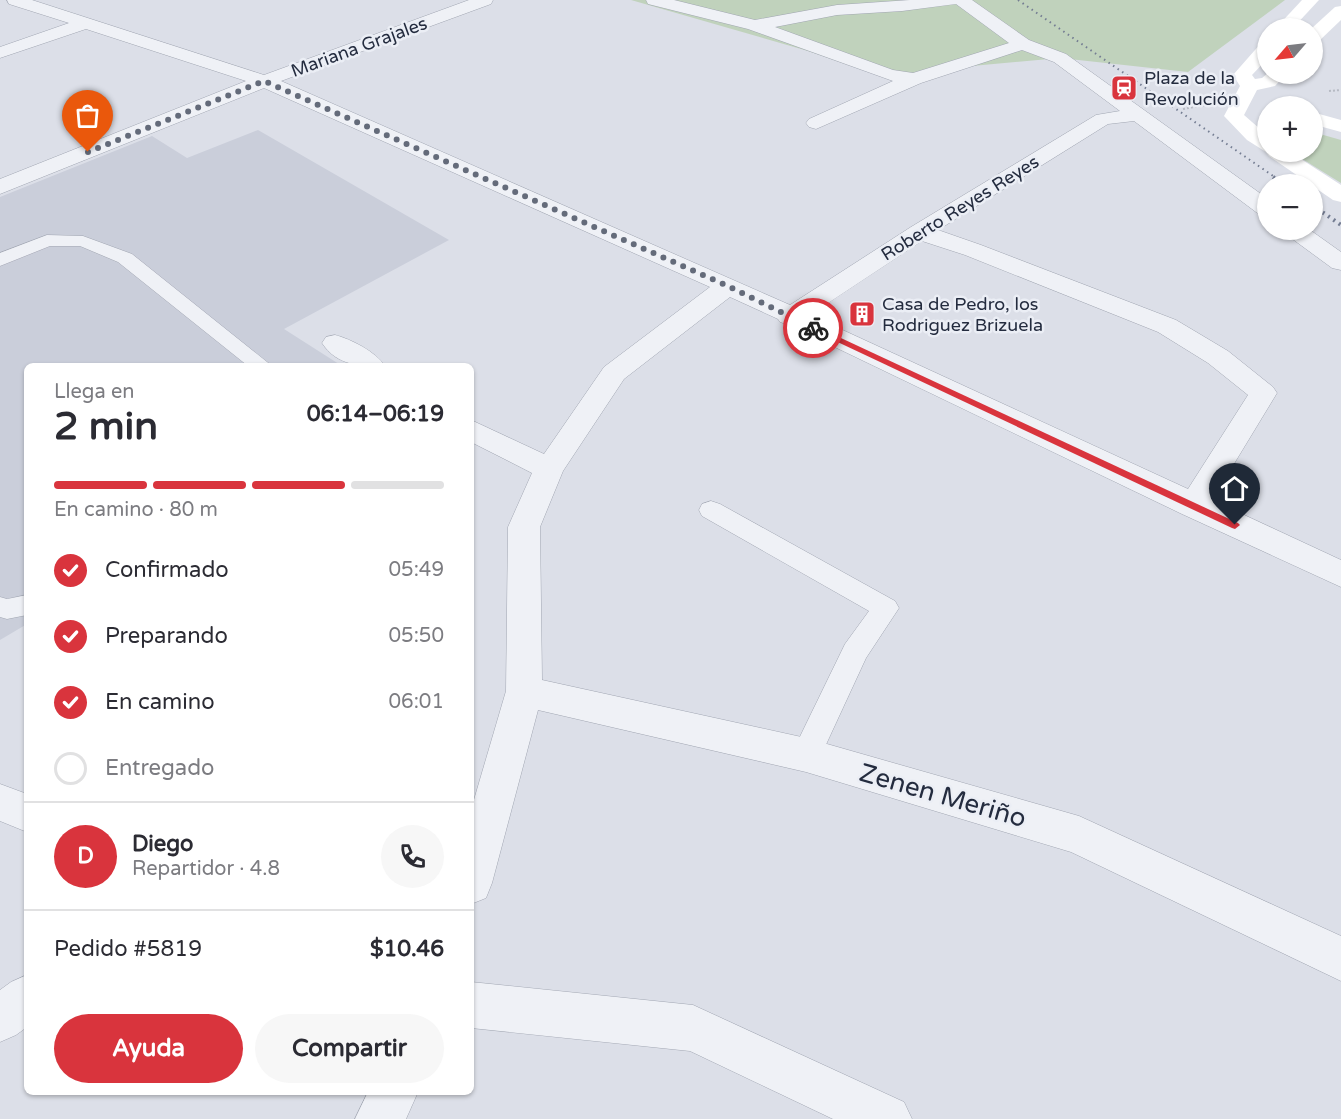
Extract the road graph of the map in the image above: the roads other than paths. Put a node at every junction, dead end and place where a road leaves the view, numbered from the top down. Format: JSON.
{"nodes":[{"id":1,"x":15,"y":0,"type":"edge"},
{"id":2,"x":485,"y":0,"type":"edge"},
{"id":3,"x":654,"y":0,"type":"edge"},
{"id":4,"x":954,"y":0,"type":"edge"},
{"id":5,"x":961,"y":0,"type":"edge"},
{"id":6,"x":1311,"y":0,"type":"edge"},
{"id":7,"x":1341,"y":11,"type":"edge"},
{"id":8,"x":1294,"y":18,"type":"edge"},
{"id":9,"x":88,"y":22,"type":"junction"},
{"id":10,"x":754,"y":25,"type":"junction"},
{"id":11,"x":1323,"y":28,"type":"edge"},
{"id":12,"x":1023,"y":44,"type":"junction"},
{"id":13,"x":0,"y":53,"type":"edge"},
{"id":14,"x":1257,"y":58,"type":"edge"},
{"id":15,"x":914,"y":79,"type":"junction"},
{"id":16,"x":264,"y":81,"type":"junction"},
{"id":17,"x":1266,"y":84,"type":"edge"},
{"id":18,"x":1252,"y":96,"type":"junction"},
{"id":19,"x":1138,"y":115,"type":"junction"},
{"id":20,"x":1323,"y":121,"type":"edge"},
{"id":21,"x":816,"y":123,"type":"dead end"},
{"id":22,"x":1341,"y":126,"type":"edge"},
{"id":23,"x":1257,"y":138,"type":"edge"},
{"id":24,"x":1291,"y":162,"type":"edge"},
{"id":25,"x":0,"y":187,"type":"edge"},
{"id":26,"x":1341,"y":195,"type":"edge"},
{"id":27,"x":1257,"y":202,"type":"edge"},
{"id":28,"x":919,"y":232,"type":"junction"},
{"id":29,"x":1309,"y":240,"type":"edge"},
{"id":30,"x":0,"y":260,"type":"edge"},
{"id":31,"x":1341,"y":263,"type":"edge"},
{"id":32,"x":728,"y":286,"type":"junction"},
{"id":33,"x":789,"y":316,"type":"junction"},
{"id":34,"x":335,"y":343,"type":"dead end"},
{"id":35,"x":257,"y":363,"type":"edge"},
{"id":36,"x":366,"y":363,"type":"edge"},
{"id":37,"x":474,"y":432,"type":"edge"},
{"id":38,"x":549,"y":469,"type":"junction"},
{"id":39,"x":1193,"y":506,"type":"junction"},
{"id":40,"x":711,"y":510,"type":"dead end"},
{"id":41,"x":1341,"y":574,"type":"edge"},
{"id":42,"x":24,"y":606,"type":"edge"},
{"id":43,"x":0,"y":607,"type":"edge"},
{"id":44,"x":524,"y":691,"type":"junction"},
{"id":45,"x":806,"y":755,"type":"junction"},
{"id":46,"x":0,"y":802,"type":"edge"},
{"id":47,"x":24,"y":812,"type":"edge"},
{"id":48,"x":474,"y":872,"type":"edge"},
{"id":49,"x":1341,"y":959,"type":"edge"},
{"id":50,"x":24,"y":1000,"type":"edge"},
{"id":51,"x":474,"y":1005,"type":"edge"},
{"id":52,"x":0,"y":1019,"type":"edge"},
{"id":53,"x":392,"y":1095,"type":"edge"},
{"id":54,"x":380,"y":1119,"type":"edge"},
{"id":55,"x":886,"y":1119,"type":"edge"}],
"edges":[{"from":1,"to":9,"type":"street"},
{"from":2,"to":16,"type":"street","name":"Mariana Grajales"},
{"from":3,"to":10,"type":"street"},
{"from":4,"to":10,"type":"street"},
{"from":5,"to":12,"type":"street"},
{"from":6,"to":8,"type":"main road"},
{"from":7,"to":11,"type":"main road"},
{"from":9,"to":13,"type":"street"},
{"from":9,"to":16,"type":"street"},
{"from":10,"to":15,"type":"street"},
{"from":12,"to":15,"type":"street"},
{"from":12,"to":19,"type":"street"},
{"from":14,"to":18,"type":"main road"},
{"from":15,"to":21,"type":"street"},
{"from":16,"to":25,"type":"street","name":"Mariana Grajales"},
{"from":16,"to":32,"type":"street"},
{"from":17,"to":18,"type":"main road"},
{"from":18,"to":23,"type":"main road"},
{"from":19,"to":27,"type":"street"},
{"from":19,"to":28,"type":"street","name":"Roberto Reyes Reyes"},
{"from":20,"to":22,"type":"main road"},
{"from":24,"to":26,"type":"main road"},
{"from":28,"to":33,"type":"street","name":"Roberto Reyes Reyes"},
{"from":28,"to":39,"type":"street"},
{"from":29,"to":31,"type":"street"},
{"from":30,"to":35,"type":"lane"},
{"from":32,"to":33,"type":"street"},
{"from":32,"to":38,"type":"street"},
{"from":33,"to":39,"type":"street"},
{"from":34,"to":36,"type":"street"},
{"from":37,"to":38,"type":"street"},
{"from":38,"to":44,"type":"street"},
{"from":39,"to":41,"type":"street"},
{"from":40,"to":45,"type":"lane"},
{"from":42,"to":43,"type":"lane"},
{"from":44,"to":45,"type":"street","name":"Zenen Meriño"},
{"from":44,"to":48,"type":"street"},
{"from":45,"to":49,"type":"street","name":"Zenen Meriño"},
{"from":46,"to":47,"type":"street"},
{"from":50,"to":52,"type":"street"},
{"from":51,"to":55,"type":"street"},
{"from":53,"to":54,"type":"street"}]}
